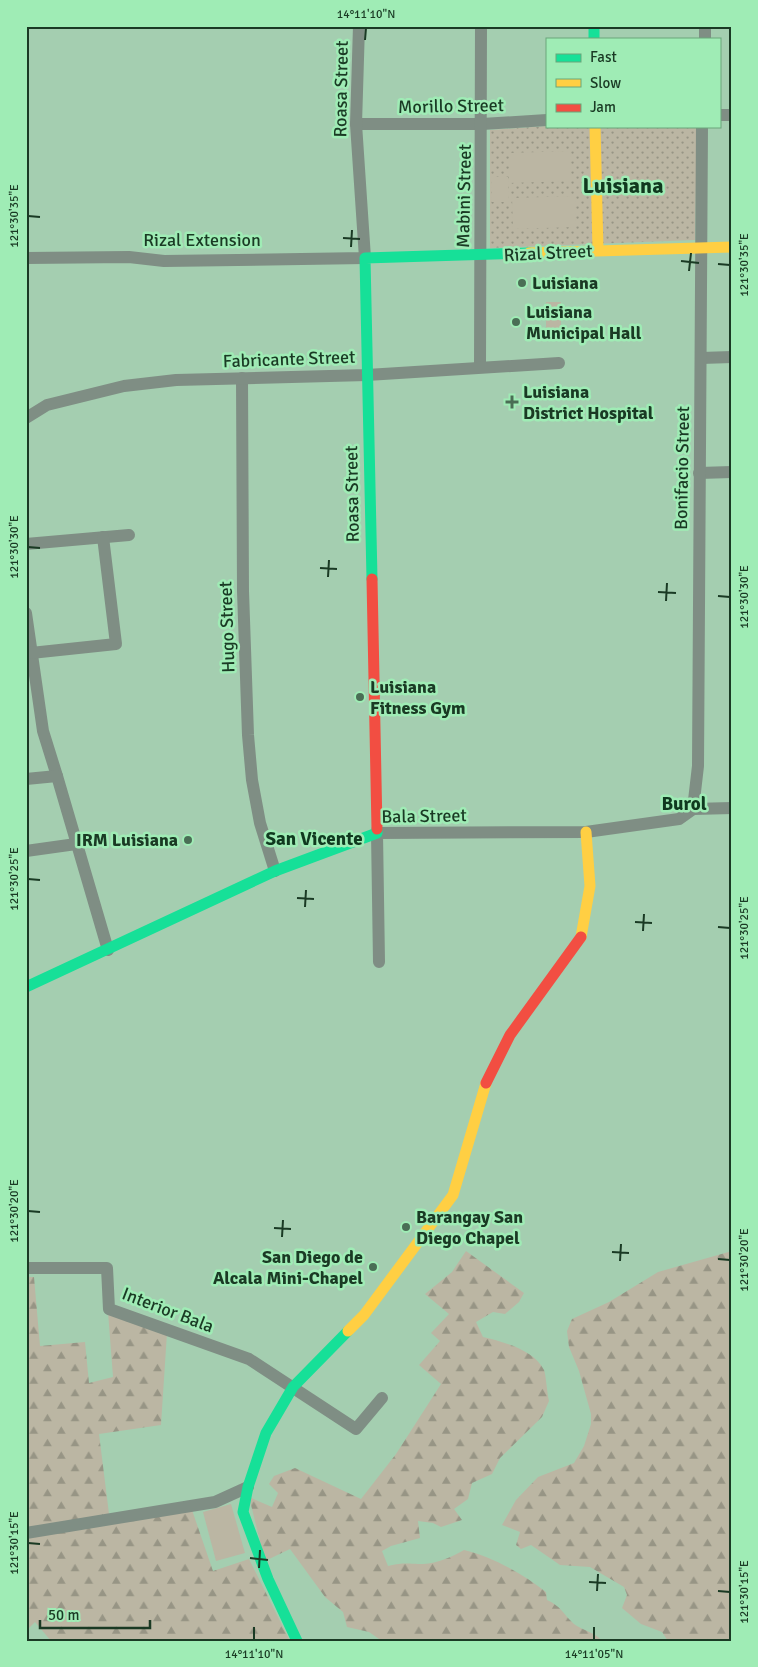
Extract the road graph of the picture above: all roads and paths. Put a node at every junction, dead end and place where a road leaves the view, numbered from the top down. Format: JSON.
{"nodes":[{"id":1,"x":359,"y":26,"type":"edge"},
{"id":2,"x":481,"y":26,"type":"edge"},
{"id":3,"x":546,"y":120,"type":"edge"},
{"id":4,"x":356,"y":124,"type":"junction"},
{"id":5,"x":482,"y":124,"type":"junction"},
{"id":6,"x":595,"y":128,"type":"edge"},
{"id":7,"x":702,"y":128,"type":"edge"},
{"id":8,"x":732,"y":247,"type":"edge"},
{"id":9,"x":702,"y":248,"type":"junction"},
{"id":10,"x":598,"y":250,"type":"junction"},
{"id":11,"x":480,"y":256,"type":"junction"},
{"id":12,"x":26,"y":258,"type":"edge"},
{"id":13,"x":365,"y":258,"type":"junction"},
{"id":14,"x":732,"y":357,"type":"edge"},
{"id":15,"x":701,"y":358,"type":"junction"},
{"id":16,"x":559,"y":363,"type":"dead end"},
{"id":17,"x":480,"y":367,"type":"junction"},
{"id":18,"x":367,"y":375,"type":"junction"},
{"id":19,"x":242,"y":378,"type":"junction"},
{"id":20,"x":26,"y":418,"type":"edge"},
{"id":21,"x":732,"y":472,"type":"edge"},
{"id":22,"x":699,"y":473,"type":"junction"},
{"id":23,"x":129,"y":534,"type":"dead end"},
{"id":24,"x":103,"y":537,"type":"junction"},
{"id":25,"x":26,"y":544,"type":"edge"},
{"id":26,"x":26,"y":613,"type":"edge"},
{"id":27,"x":31,"y":653,"type":"junction"},
{"id":28,"x":57,"y":776,"type":"junction"},
{"id":29,"x":26,"y":779,"type":"edge"},
{"id":30,"x":732,"y":808,"type":"edge"},
{"id":31,"x":693,"y":810,"type":"junction"},
{"id":32,"x":586,"y":832,"type":"junction"},
{"id":33,"x":377,"y":834,"type":"junction"},
{"id":34,"x":76,"y":844,"type":"junction"},
{"id":35,"x":26,"y":851,"type":"edge"},
{"id":36,"x":275,"y":871,"type":"junction"},
{"id":37,"x":108,"y":950,"type":"junction"},
{"id":38,"x":378,"y":962,"type":"dead end"},
{"id":39,"x":26,"y":987,"type":"edge"},
{"id":40,"x":26,"y":1268,"type":"edge"},
{"id":41,"x":293,"y":1387,"type":"junction"},
{"id":42,"x":382,"y":1398,"type":"dead end"},
{"id":43,"x":248,"y":1487,"type":"junction"},
{"id":44,"x":26,"y":1533,"type":"edge"},
{"id":45,"x":297,"y":1641,"type":"edge"}],
"edges":[{"from":1,"to":4,"type":"street","name":"Roasa Street"},
{"from":2,"to":5,"type":"street","name":"Mabini Street"},
{"from":3,"to":5,"type":"street","name":"Morillo Street"},
{"from":4,"to":5,"type":"street","name":"Morillo Street"},
{"from":4,"to":13,"type":"street","name":"Roasa Street"},
{"from":5,"to":11,"type":"street","name":"Mabini Street"},
{"from":6,"to":10,"type":"main road"},
{"from":7,"to":9,"type":"street","name":"Bonifacio Street"},
{"from":8,"to":9,"type":"main road","name":"Rizal Street"},
{"from":9,"to":10,"type":"main road","name":"Rizal Street"},
{"from":9,"to":15,"type":"street","name":"Bonifacio Street"},
{"from":10,"to":11,"type":"main road","name":"Rizal Street"},
{"from":11,"to":13,"type":"main road","name":"Rizal Street"},
{"from":11,"to":17,"type":"street","name":"Mabini Street"},
{"from":12,"to":13,"type":"street","name":"Rizal Extension"},
{"from":13,"to":18,"type":"main road","name":"Roasa Street"},
{"from":14,"to":15,"type":"street"},
{"from":15,"to":22,"type":"street","name":"Bonifacio Street"},
{"from":16,"to":17,"type":"street","name":"Fabricante Street"},
{"from":17,"to":18,"type":"street","name":"Fabricante Street"},
{"from":18,"to":19,"type":"street","name":"Fabricante Street"},
{"from":18,"to":33,"type":"main road","name":"Roasa Street"},
{"from":19,"to":20,"type":"street","name":"Fabricante Street"},
{"from":19,"to":36,"type":"street","name":"Hugo Street"},
{"from":21,"to":22,"type":"street"},
{"from":22,"to":31,"type":"street","name":"Bonifacio Street"},
{"from":23,"to":24,"type":"street"},
{"from":24,"to":25,"type":"street"},
{"from":24,"to":27,"type":"street"},
{"from":26,"to":27,"type":"street"},
{"from":27,"to":28,"type":"street"},
{"from":28,"to":29,"type":"street"},
{"from":28,"to":34,"type":"street"},
{"from":30,"to":31,"type":"street","name":"Bala Street"},
{"from":31,"to":32,"type":"street","name":"Bala Street"},
{"from":32,"to":33,"type":"street","name":"Bala Street"},
{"from":32,"to":41,"type":"main road"},
{"from":33,"to":36,"type":"main road","name":"Bala Street"},
{"from":33,"to":38,"type":"street","name":"Roasa Street"},
{"from":34,"to":35,"type":"street"},
{"from":34,"to":37,"type":"street"},
{"from":36,"to":37,"type":"main road","name":"Bala Street"},
{"from":37,"to":39,"type":"main road","name":"Bala Street"},
{"from":40,"to":41,"type":"street","name":"Interior Bala"},
{"from":41,"to":42,"type":"street"},
{"from":41,"to":43,"type":"main road"},
{"from":43,"to":44,"type":"street"},
{"from":43,"to":45,"type":"main road"}]}
